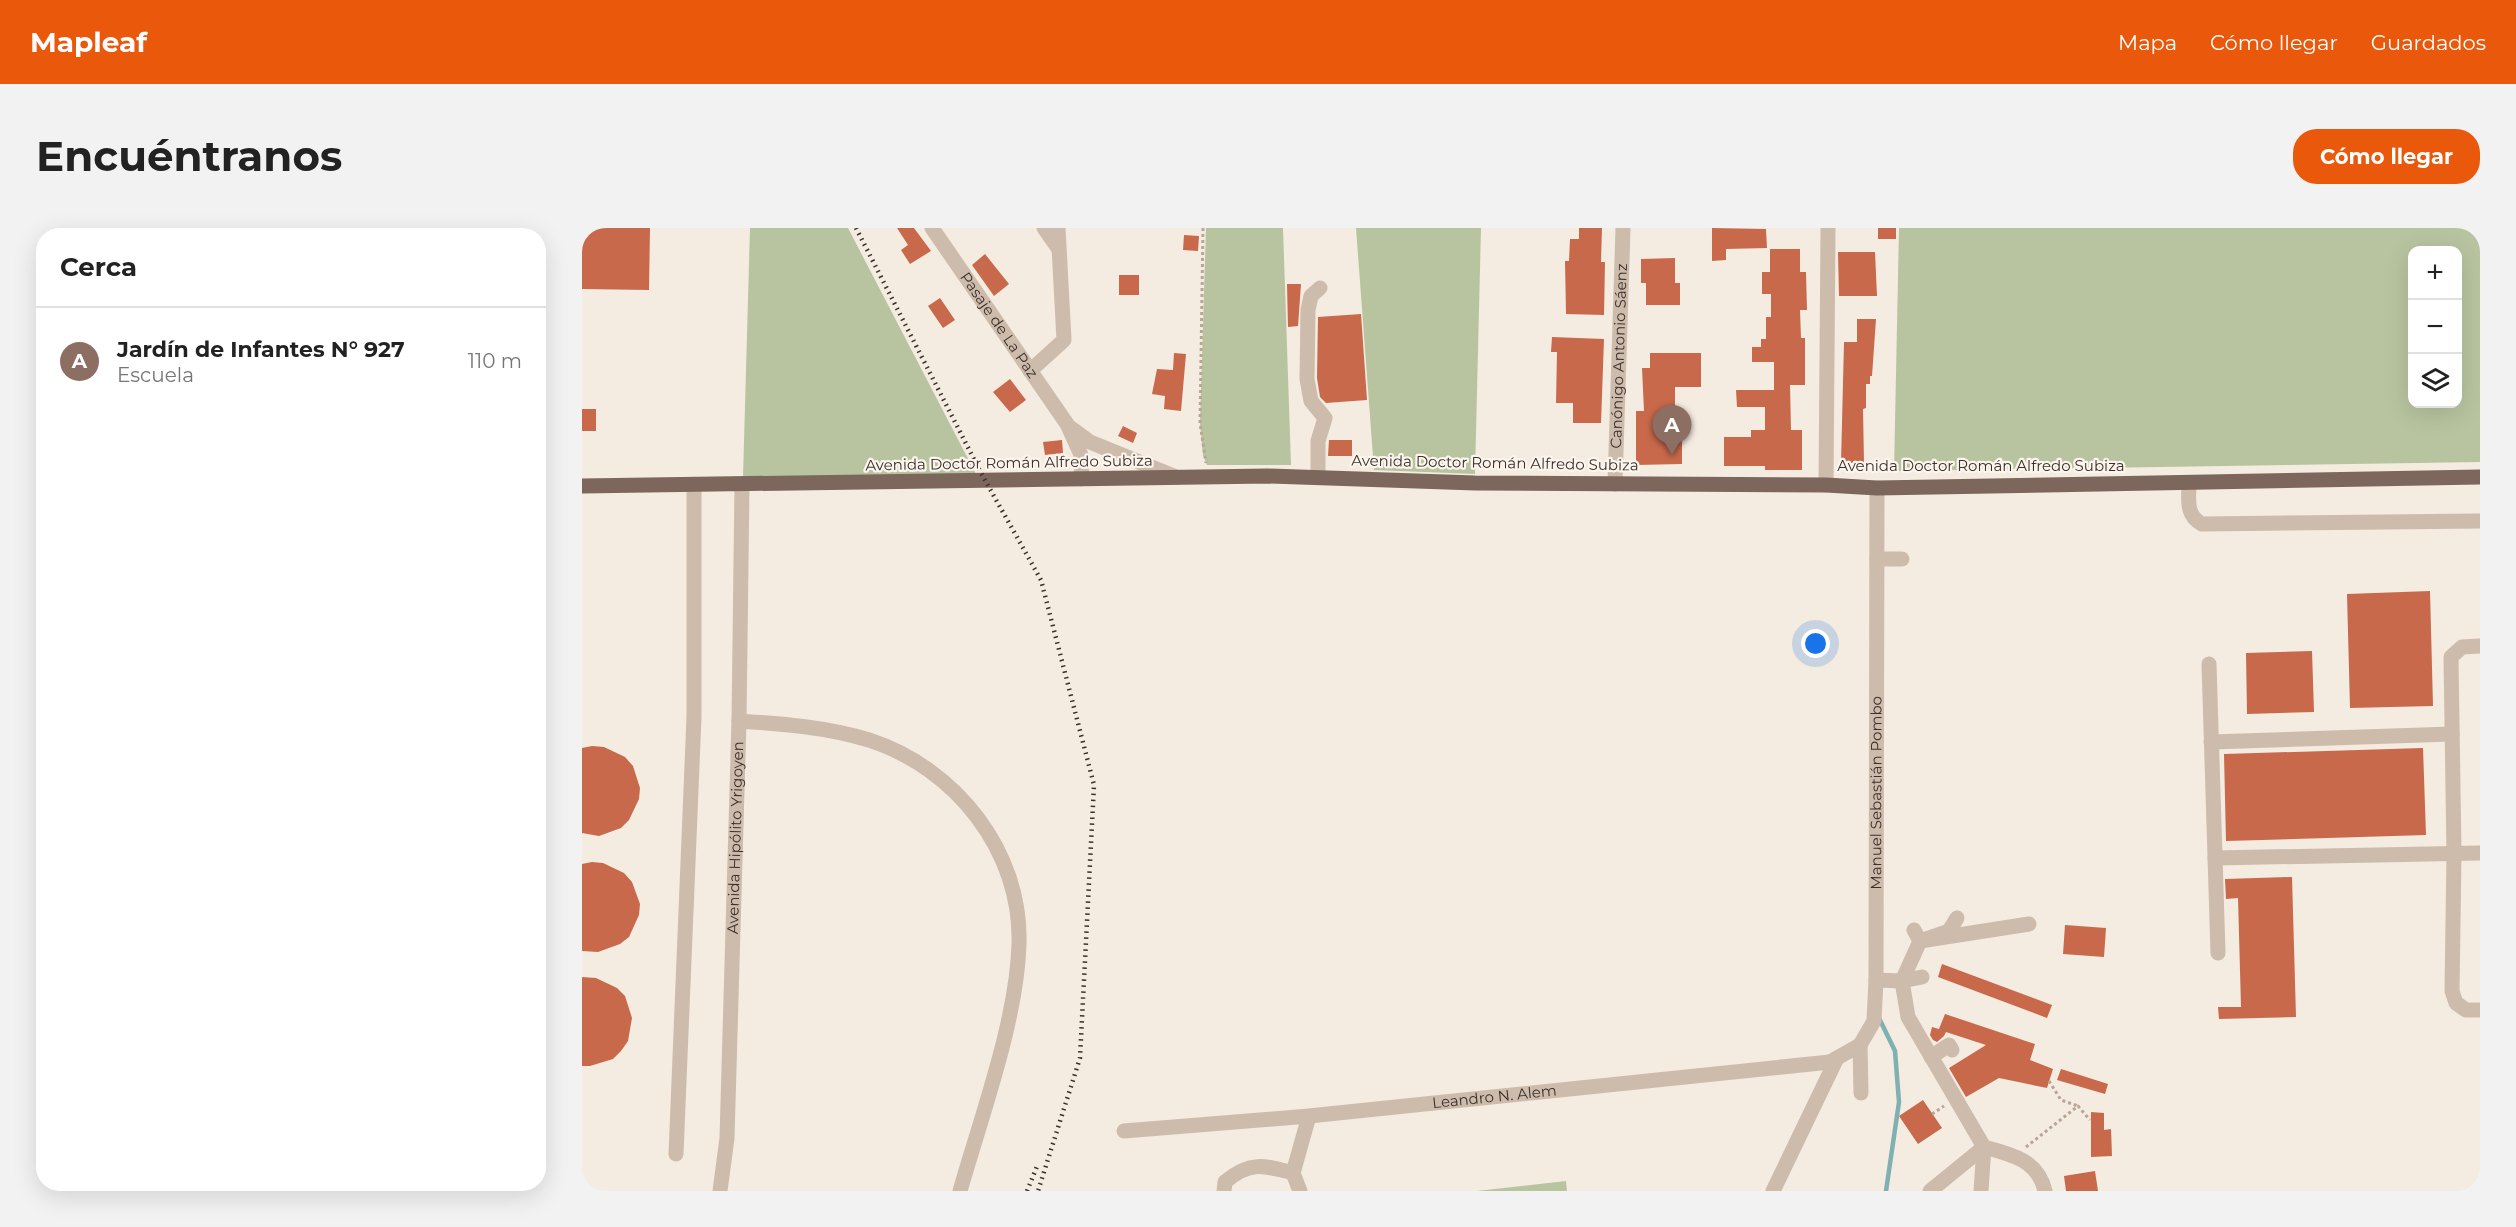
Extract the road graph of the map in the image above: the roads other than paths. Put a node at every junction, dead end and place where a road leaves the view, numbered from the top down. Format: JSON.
{"nodes":[{"id":1,"x":932,"y":228,"type":"edge"},
{"id":2,"x":1044,"y":228,"type":"edge"},
{"id":3,"x":1058,"y":228,"type":"edge"},
{"id":4,"x":1623,"y":228,"type":"edge"},
{"id":5,"x":1828,"y":228,"type":"edge"},
{"id":6,"x":1058,"y":248,"type":"junction"},
{"id":7,"x":1320,"y":288,"type":"dead end"},
{"id":8,"x":1029,"y":371,"type":"junction"},
{"id":9,"x":1067,"y":424,"type":"junction"},
{"id":10,"x":1318,"y":477,"type":"junction"},
{"id":11,"x":2480,"y":477,"type":"edge"},
{"id":12,"x":1179,"y":478,"type":"junction"},
{"id":13,"x":1082,"y":479,"type":"junction"},
{"id":14,"x":2189,"y":483,"type":"junction"},
{"id":15,"x":742,"y":484,"type":"junction"},
{"id":16,"x":1615,"y":484,"type":"junction"},
{"id":17,"x":694,"y":485,"type":"junction"},
{"id":18,"x":1826,"y":485,"type":"junction"},
{"id":19,"x":582,"y":486,"type":"edge"},
{"id":20,"x":1877,"y":488,"type":"junction"},
{"id":21,"x":2480,"y":520,"type":"edge"},
{"id":22,"x":1877,"y":559,"type":"junction"},
{"id":23,"x":1902,"y":559,"type":"dead end"},
{"id":24,"x":2480,"y":646,"type":"edge"},
{"id":25,"x":2209,"y":664,"type":"dead end"},
{"id":26,"x":739,"y":721,"type":"junction"},
{"id":27,"x":2452,"y":734,"type":"junction"},
{"id":28,"x":2211,"y":742,"type":"junction"},
{"id":29,"x":2480,"y":853,"type":"edge"},
{"id":30,"x":2454,"y":854,"type":"junction"},
{"id":31,"x":2215,"y":858,"type":"junction"},
{"id":32,"x":1957,"y":918,"type":"dead end"},
{"id":33,"x":2030,"y":924,"type":"dead end"},
{"id":34,"x":1917,"y":935,"type":"junction"},
{"id":35,"x":2218,"y":952,"type":"dead end"},
{"id":36,"x":1922,"y":977,"type":"dead end"},
{"id":37,"x":1876,"y":980,"type":"junction"},
{"id":38,"x":1902,"y":981,"type":"junction"},
{"id":39,"x":2480,"y":1010,"type":"edge"},
{"id":40,"x":1860,"y":1045,"type":"junction"},
{"id":41,"x":1952,"y":1050,"type":"dead end"},
{"id":42,"x":1931,"y":1057,"type":"junction"},
{"id":43,"x":1837,"y":1058,"type":"junction"},
{"id":44,"x":1861,"y":1093,"type":"dead end"},
{"id":45,"x":1309,"y":1116,"type":"junction"},
{"id":46,"x":1124,"y":1131,"type":"dead end"},
{"id":47,"x":1984,"y":1147,"type":"junction"},
{"id":48,"x":676,"y":1154,"type":"dead end"},
{"id":49,"x":1293,"y":1173,"type":"junction"},
{"id":50,"x":720,"y":1191,"type":"edge"},
{"id":51,"x":960,"y":1191,"type":"edge"},
{"id":52,"x":1224,"y":1191,"type":"edge"},
{"id":53,"x":1300,"y":1191,"type":"edge"},
{"id":54,"x":1773,"y":1191,"type":"edge"},
{"id":55,"x":1930,"y":1191,"type":"edge"},
{"id":56,"x":1982,"y":1191,"type":"edge"},
{"id":57,"x":2045,"y":1191,"type":"edge"}],
"edges":[{"from":1,"to":8,"type":"street","name":"Pasaje de La Paz"},
{"from":2,"to":6,"type":"street"},
{"from":3,"to":6,"type":"street"},
{"from":4,"to":16,"type":"street","name":"Canónigo Antonio Sáenz"},
{"from":5,"to":18,"type":"street"},
{"from":6,"to":8,"type":"street"},
{"from":7,"to":10,"type":"street"},
{"from":8,"to":9,"type":"street","name":"Pasaje de La Paz"},
{"from":9,"to":12,"type":"street","name":"Pasaje de La Paz"},
{"from":9,"to":13,"type":"street","name":"Pasaje de La Paz"},
{"from":10,"to":12,"type":"main road","name":"Avenida Doctor Román Alfredo Subiza"},
{"from":10,"to":16,"type":"main road","name":"Avenida Doctor Román Alfredo Subiza"},
{"from":11,"to":14,"type":"main road","name":"Avenida Doctor Román Alfredo Subiza"},
{"from":12,"to":13,"type":"main road","name":"Avenida Doctor Román Alfredo Subiza"},
{"from":13,"to":15,"type":"main road","name":"Avenida Doctor Román Alfredo Subiza"},
{"from":14,"to":20,"type":"main road","name":"Avenida Doctor Román Alfredo Subiza"},
{"from":14,"to":21,"type":"street"},
{"from":15,"to":17,"type":"main road","name":"Avenida Doctor Román Alfredo Subiza"},
{"from":15,"to":26,"type":"street","name":"Avenida Hipólito Yrigoyen"},
{"from":16,"to":18,"type":"main road","name":"Avenida Doctor Román Alfredo Subiza"},
{"from":17,"to":19,"type":"main road","name":"Avenida Doctor Román Alfredo Subiza"},
{"from":17,"to":48,"type":"street"},
{"from":18,"to":20,"type":"main road","name":"Avenida Doctor Román Alfredo Subiza"},
{"from":20,"to":22,"type":"street","name":"Manuel Sebastián Pombo"},
{"from":22,"to":23,"type":"street"},
{"from":22,"to":37,"type":"street","name":"Manuel Sebastián Pombo"},
{"from":24,"to":27,"type":"street"},
{"from":25,"to":28,"type":"street"},
{"from":26,"to":50,"type":"street","name":"Avenida Hipólito Yrigoyen"},
{"from":26,"to":51,"type":"street"},
{"from":27,"to":28,"type":"street"},
{"from":27,"to":30,"type":"street"},
{"from":28,"to":31,"type":"street"},
{"from":29,"to":30,"type":"street"},
{"from":30,"to":31,"type":"street"},
{"from":30,"to":39,"type":"street"},
{"from":31,"to":35,"type":"street"},
{"from":32,"to":34,"type":"street"},
{"from":33,"to":34,"type":"street"},
{"from":34,"to":38,"type":"street"},
{"from":36,"to":38,"type":"street"},
{"from":37,"to":38,"type":"street"},
{"from":37,"to":40,"type":"street","name":"Manuel Sebastián Pombo"},
{"from":38,"to":42,"type":"street"},
{"from":40,"to":43,"type":"street","name":"Leandro N. Alem"},
{"from":40,"to":44,"type":"street","name":"Manuel Sebastián Pombo"},
{"from":41,"to":42,"type":"street"},
{"from":42,"to":47,"type":"street"},
{"from":43,"to":45,"type":"street","name":"Leandro N. Alem"},
{"from":43,"to":54,"type":"street"},
{"from":45,"to":46,"type":"street","name":"Leandro N. Alem"},
{"from":45,"to":49,"type":"street"},
{"from":47,"to":55,"type":"street"},
{"from":47,"to":56,"type":"street"},
{"from":47,"to":57,"type":"street"},
{"from":49,"to":52,"type":"street"},
{"from":49,"to":53,"type":"street"}]}
